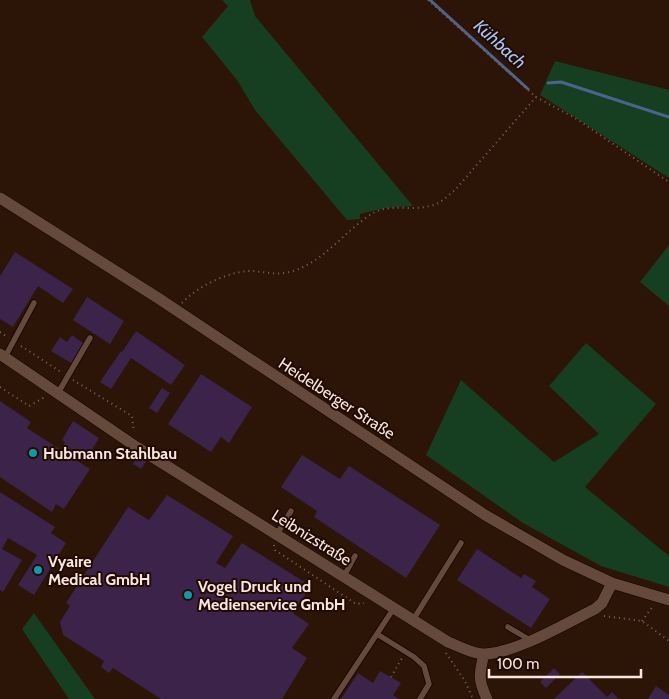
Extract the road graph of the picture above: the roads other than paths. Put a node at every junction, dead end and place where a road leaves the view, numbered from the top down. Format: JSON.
{"nodes":[{"id":1,"x":0,"y":198,"type":"edge"},
{"id":2,"x":34,"y":303,"type":"dead end"},
{"id":3,"x":90,"y":338,"type":"dead end"},
{"id":4,"x":2,"y":356,"type":"edge"},
{"id":5,"x":58,"y":393,"type":"junction"},
{"id":6,"x":291,"y":511,"type":"dead end"},
{"id":7,"x":277,"y":534,"type":"junction"},
{"id":8,"x":462,"y":543,"type":"dead end"},
{"id":9,"x":355,"y":556,"type":"dead end"},
{"id":10,"x":344,"y":576,"type":"junction"},
{"id":11,"x":612,"y":583,"type":"junction"},
{"id":12,"x":664,"y":598,"type":"edge"},
{"id":13,"x":394,"y":608,"type":"junction"},
{"id":14,"x":413,"y":620,"type":"junction"},
{"id":15,"x":508,"y":627,"type":"dead end"},
{"id":16,"x":377,"y":634,"type":"junction"},
{"id":17,"x":530,"y":640,"type":"junction"},
{"id":18,"x":484,"y":654,"type":"junction"},
{"id":19,"x":334,"y":699,"type":"edge"},
{"id":20,"x":420,"y":699,"type":"edge"},
{"id":21,"x":487,"y":699,"type":"edge"}],
"edges":[{"from":1,"to":11,"type":"street","name":"Heidelberger Straße"},
{"from":2,"to":4,"type":"lane"},
{"from":3,"to":5,"type":"lane"},
{"from":4,"to":5,"type":"street","name":"Leibnizstraße"},
{"from":5,"to":7,"type":"street","name":"Leibnizstraße"},
{"from":6,"to":7,"type":"lane"},
{"from":7,"to":10,"type":"street","name":"Leibnizstraße"},
{"from":8,"to":14,"type":"lane"},
{"from":9,"to":10,"type":"lane"},
{"from":10,"to":13,"type":"street","name":"Leibnizstraße"},
{"from":11,"to":12,"type":"street","name":"Heidelberger Straße"},
{"from":11,"to":17,"type":"street","name":"Leibnizstraße"},
{"from":13,"to":14,"type":"street","name":"Leibnizstraße"},
{"from":13,"to":16,"type":"lane"},
{"from":14,"to":18,"type":"street","name":"Leibnizstraße"},
{"from":15,"to":17,"type":"lane"},
{"from":16,"to":19,"type":"lane"},
{"from":16,"to":20,"type":"lane"},
{"from":17,"to":18,"type":"street","name":"Leibnizstraße"},
{"from":18,"to":21,"type":"street"}]}
